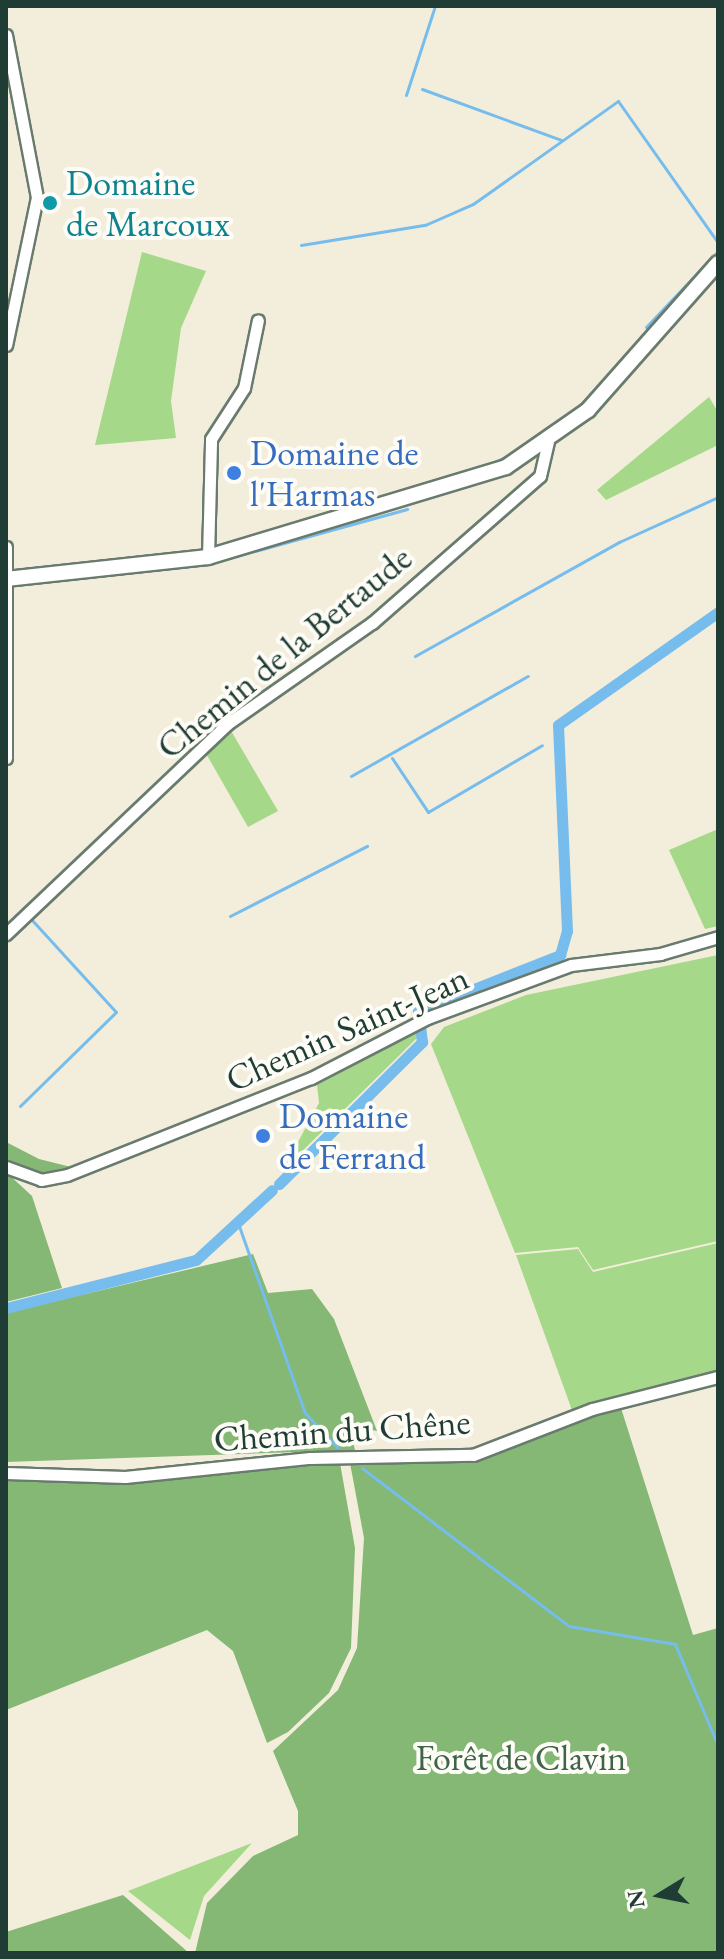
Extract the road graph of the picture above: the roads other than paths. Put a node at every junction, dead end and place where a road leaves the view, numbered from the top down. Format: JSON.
{"nodes":[{"id":1,"x":6,"y":35,"type":"edge"},
{"id":2,"x":718,"y":263,"type":"edge"},
{"id":3,"x":258,"y":320,"type":"dead end"},
{"id":4,"x":6,"y":345,"type":"edge"},
{"id":5,"x":548,"y":442,"type":"junction"},
{"id":6,"x":6,"y":547,"type":"edge"},
{"id":7,"x":208,"y":557,"type":"junction"},
{"id":8,"x":8,"y":579,"type":"edge"},
{"id":9,"x":6,"y":758,"type":"edge"},
{"id":10,"x":6,"y":934,"type":"edge"},
{"id":11,"x":718,"y":937,"type":"edge"},
{"id":12,"x":6,"y":1167,"type":"edge"},
{"id":13,"x":718,"y":1377,"type":"edge"},
{"id":14,"x":6,"y":1473,"type":"edge"}],
"edges":[{"from":1,"to":4,"type":"street"},
{"from":2,"to":5,"type":"main road"},
{"from":3,"to":7,"type":"street"},
{"from":5,"to":7,"type":"main road"},
{"from":5,"to":10,"type":"street","name":"Chemin de la Bertaude"},
{"from":6,"to":8,"type":"street"},
{"from":7,"to":8,"type":"main road"},
{"from":8,"to":9,"type":"street"},
{"from":11,"to":12,"type":"street","name":"Chemin Saint-Jean"},
{"from":13,"to":14,"type":"street","name":"Chemin du Chêne"}]}
